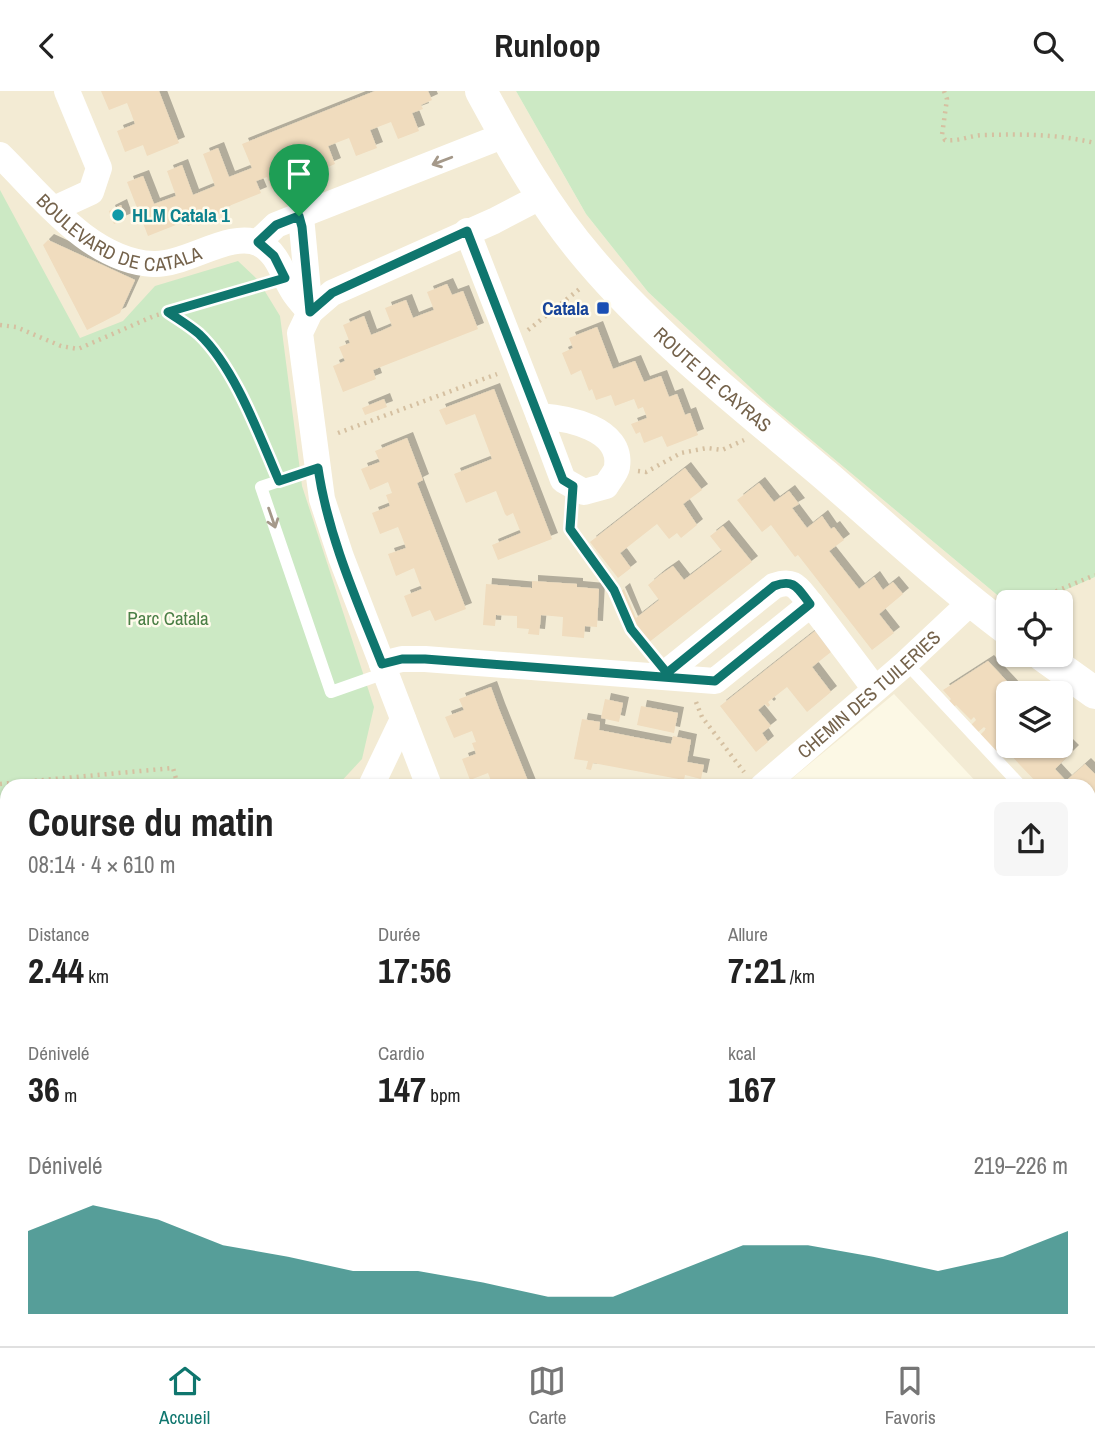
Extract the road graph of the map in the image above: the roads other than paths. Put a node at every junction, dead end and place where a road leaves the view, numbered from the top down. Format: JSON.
{"nodes":[{"id":1,"x":67,"y":91,"type":"edge"},
{"id":2,"x":481,"y":91,"type":"edge"},
{"id":3,"x":505,"y":135,"type":"junction"},
{"id":4,"x":0,"y":155,"type":"edge"},
{"id":5,"x":542,"y":196,"type":"junction"},
{"id":6,"x":54,"y":209,"type":"junction"},
{"id":7,"x":299,"y":216,"type":"junction"},
{"id":8,"x":467,"y":231,"type":"junction"},
{"id":9,"x":258,"y":242,"type":"junction"},
{"id":10,"x":310,"y":312,"type":"junction"},
{"id":11,"x":539,"y":416,"type":"junction"},
{"id":12,"x":318,"y":468,"type":"junction"},
{"id":13,"x":972,"y":601,"type":"junction"},
{"id":14,"x":810,"y":604,"type":"junction"},
{"id":15,"x":996,"y":620,"type":"edge"},
{"id":16,"x":906,"y":663,"type":"junction"},
{"id":17,"x":1059,"y":667,"type":"edge"},
{"id":18,"x":383,"y":669,"type":"junction"},
{"id":19,"x":671,"y":676,"type":"junction"},
{"id":20,"x":875,"y":689,"type":"junction"},
{"id":21,"x":1095,"y":693,"type":"edge"},
{"id":22,"x":403,"y":719,"type":"junction"},
{"id":23,"x":374,"y":779,"type":"edge"},
{"id":24,"x":426,"y":779,"type":"edge"},
{"id":25,"x":758,"y":779,"type":"edge"},
{"id":26,"x":1014,"y":779,"type":"edge"}],
"edges":[{"from":1,"to":6,"type":"street"},
{"from":2,"to":3,"type":"street","name":"ROUTE DE CAYRAS"},
{"from":3,"to":5,"type":"street","name":"ROUTE DE CAYRAS"},
{"from":3,"to":7,"type":"street","one_way":true},
{"from":4,"to":6,"type":"street","name":"BOULEVARD DE CATALA"},
{"from":5,"to":8,"type":"street"},
{"from":5,"to":13,"type":"street","name":"ROUTE DE CAYRAS"},
{"from":6,"to":9,"type":"street","name":"BOULEVARD DE CATALA"},
{"from":7,"to":9,"type":"street"},
{"from":7,"to":10,"type":"street"},
{"from":8,"to":10,"type":"street"},
{"from":8,"to":11,"type":"street"},
{"from":9,"to":10,"type":"street"},
{"from":10,"to":12,"type":"street"},
{"from":11,"to":11,"type":"street"},
{"from":12,"to":18,"type":"street"},
{"from":12,"to":18,"type":"lane","one_way":true},
{"from":13,"to":15,"type":"street","name":"ROUTE DE CAYRAS"},
{"from":13,"to":16,"type":"street","name":"CHEMIN DES TUILERIES"},
{"from":14,"to":19,"type":"street"},
{"from":14,"to":19,"type":"street"},
{"from":14,"to":20,"type":"street"},
{"from":16,"to":20,"type":"street","name":"CHEMIN DES TUILERIES"},
{"from":16,"to":26,"type":"lane"},
{"from":17,"to":21,"type":"street"},
{"from":18,"to":19,"type":"street"},
{"from":18,"to":22,"type":"street"},
{"from":20,"to":25,"type":"street","name":"CHEMIN DES TUILERIES"},
{"from":22,"to":23,"type":"street"},
{"from":22,"to":24,"type":"street"}]}
